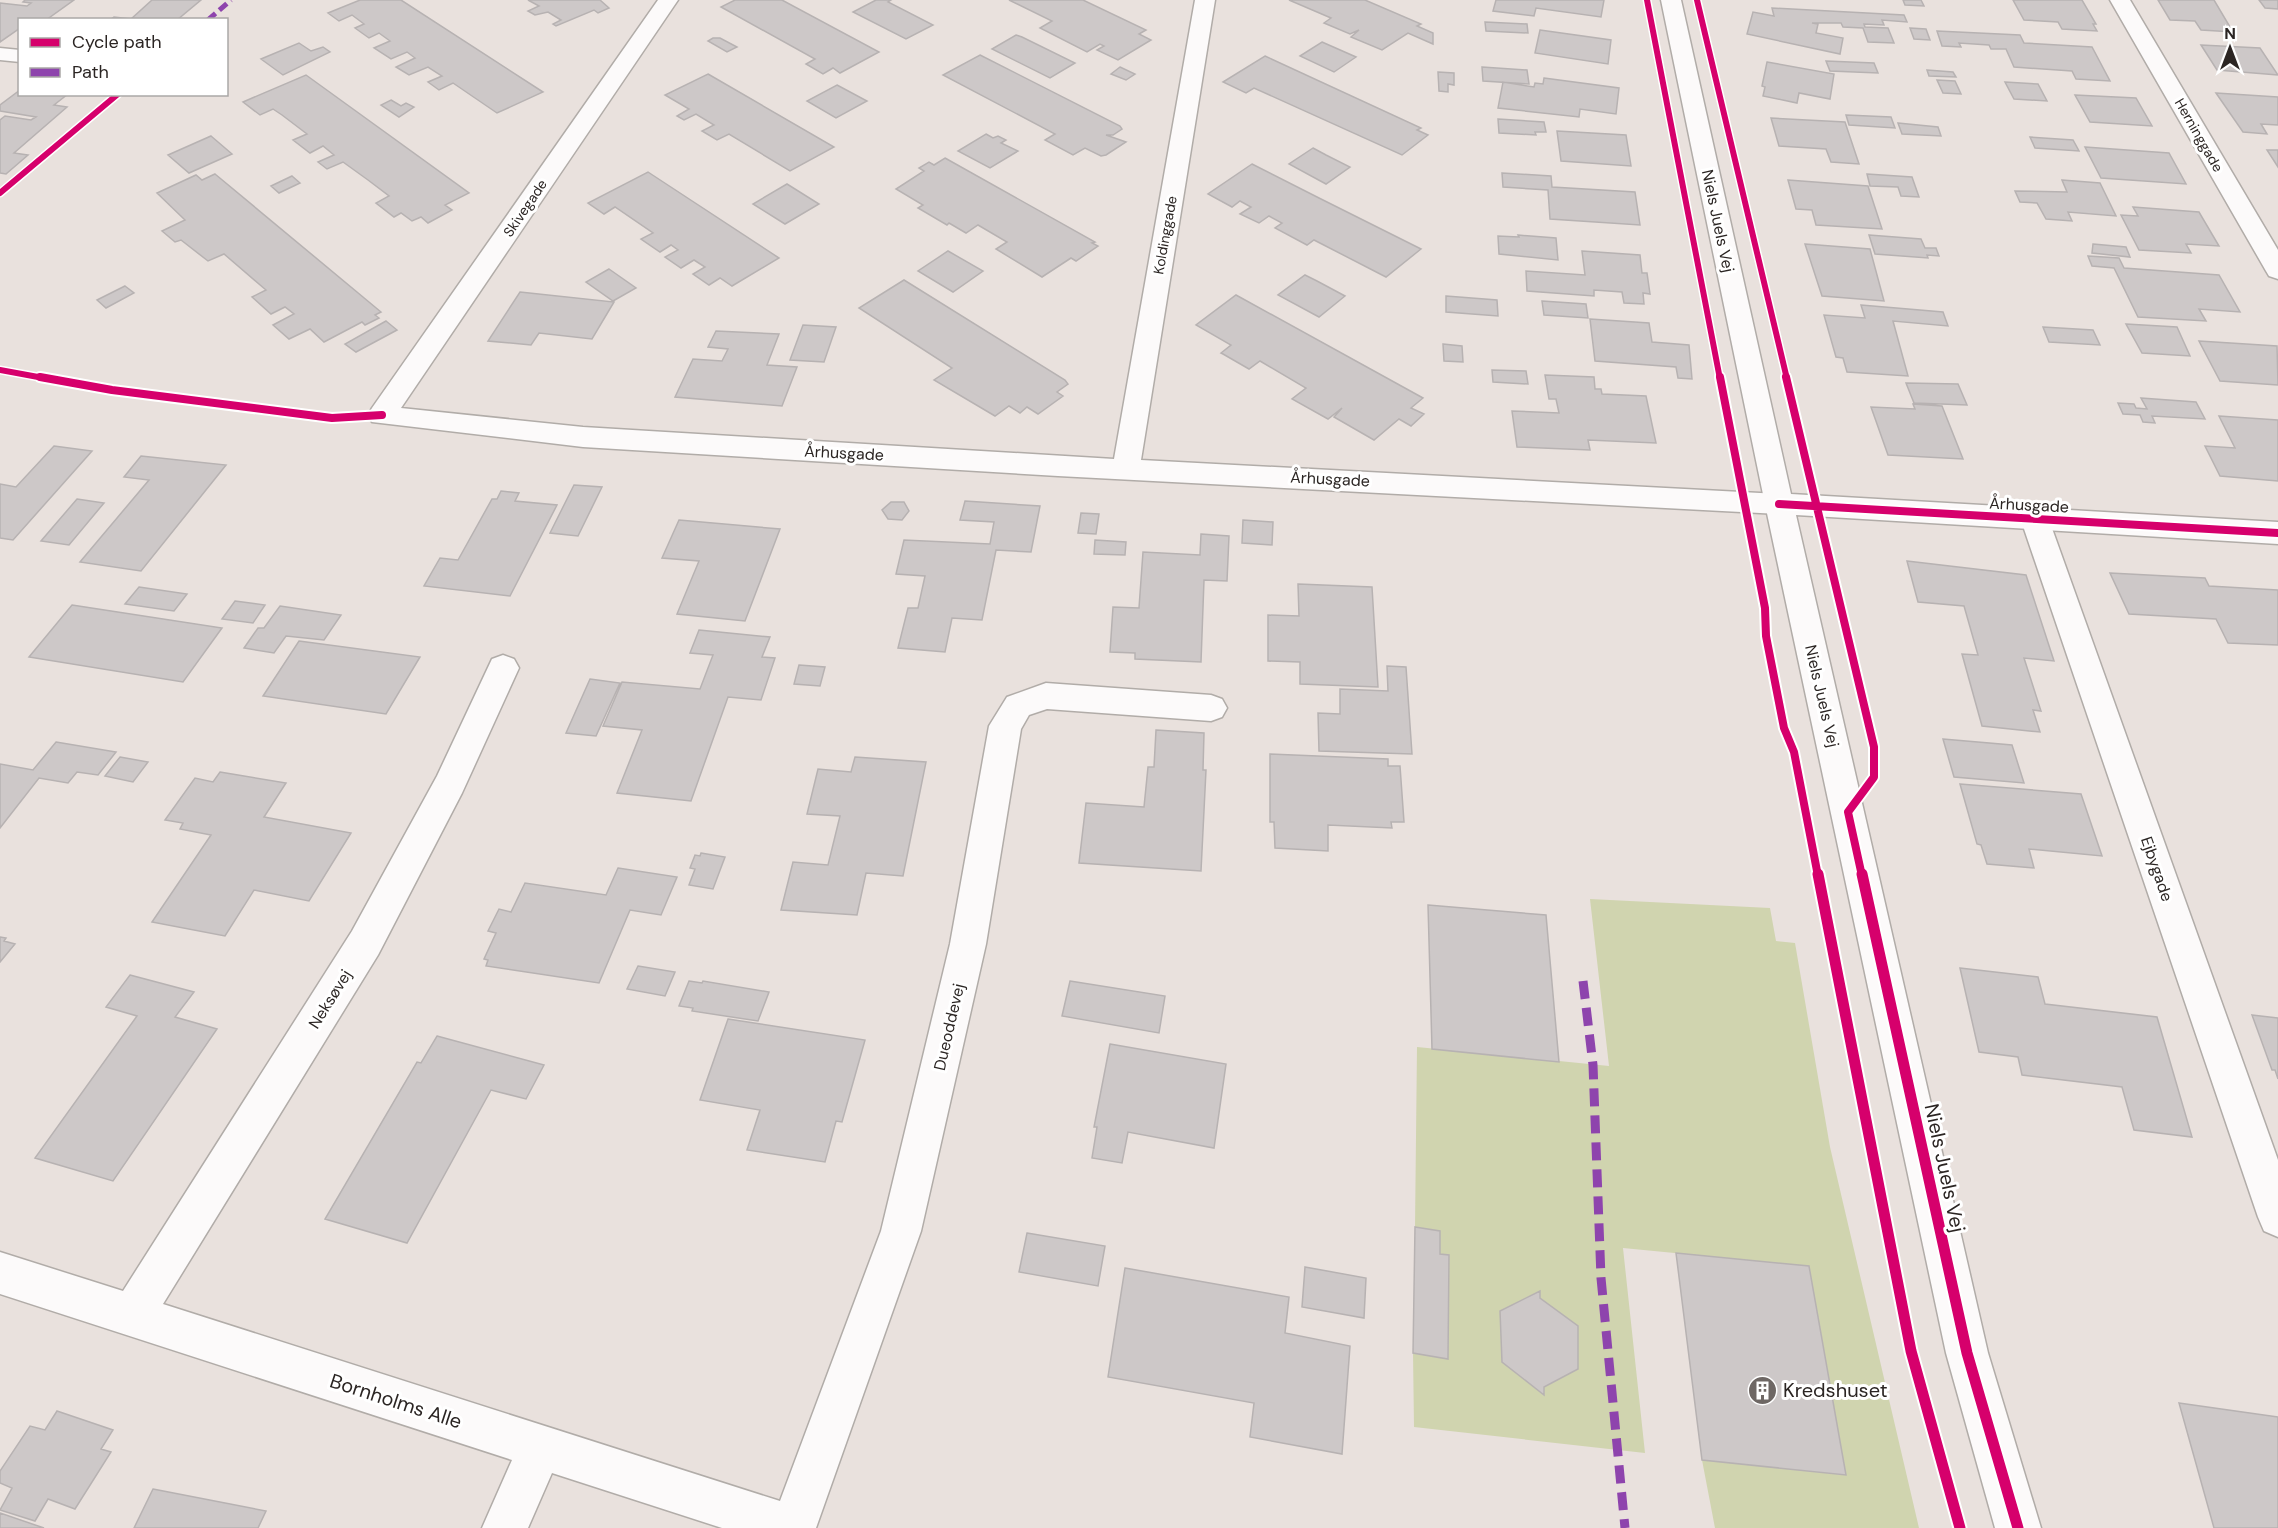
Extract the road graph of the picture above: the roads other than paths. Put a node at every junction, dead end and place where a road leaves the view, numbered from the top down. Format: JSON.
{"nodes":[{"id":1,"x":668,"y":0,"type":"edge"},
{"id":2,"x":1205,"y":0,"type":"edge"},
{"id":3,"x":1671,"y":0,"type":"edge"},
{"id":4,"x":2120,"y":0,"type":"edge"},
{"id":5,"x":0,"y":54,"type":"edge"},
{"id":6,"x":18,"y":56,"type":"edge"},
{"id":7,"x":2278,"y":271,"type":"edge"},
{"id":8,"x":382,"y":415,"type":"joint"},
{"id":9,"x":1126,"y":469,"type":"junction"},
{"id":10,"x":1779,"y":504,"type":"junction"},
{"id":11,"x":2035,"y":520,"type":"junction"},
{"id":12,"x":2278,"y":533,"type":"edge"},
{"id":13,"x":503,"y":668,"type":"dead end"},
{"id":14,"x":1210,"y":708,"type":"dead end"},
{"id":15,"x":2278,"y":1217,"type":"edge"},
{"id":16,"x":0,"y":1273,"type":"edge"},
{"id":17,"x":132,"y":1316,"type":"junction"},
{"id":18,"x":541,"y":1448,"type":"junction"},
{"id":19,"x":505,"y":1528,"type":"edge"},
{"id":20,"x":793,"y":1528,"type":"edge"},
{"id":21,"x":2018,"y":1528,"type":"edge"}],
"edges":[{"from":1,"to":8,"type":"street","name":"Skivegade"},
{"from":2,"to":9,"type":"street","name":"Koldinggade"},
{"from":3,"to":10,"type":"street","name":"Niels Juels Vej"},
{"from":4,"to":7,"type":"street","name":"Herninggade"},
{"from":5,"to":6,"type":"street"},
{"from":8,"to":9,"type":"street","name":"Århusgade"},
{"from":9,"to":10,"type":"street","name":"Århusgade"},
{"from":10,"to":11,"type":"street","name":"Århusgade"},
{"from":10,"to":21,"type":"street","name":"Niels Juels Vej"},
{"from":11,"to":12,"type":"street","name":"Århusgade"},
{"from":11,"to":15,"type":"street","name":"Ejbygade"},
{"from":13,"to":17,"type":"street","name":"Neksøvej"},
{"from":14,"to":20,"type":"street","name":"Dueoddevej"},
{"from":16,"to":17,"type":"street","name":"Bornholms Alle"},
{"from":17,"to":18,"type":"street","name":"Bornholms Alle"},
{"from":18,"to":19,"type":"street"},
{"from":18,"to":20,"type":"street","name":"Bornholms Alle"}]}
